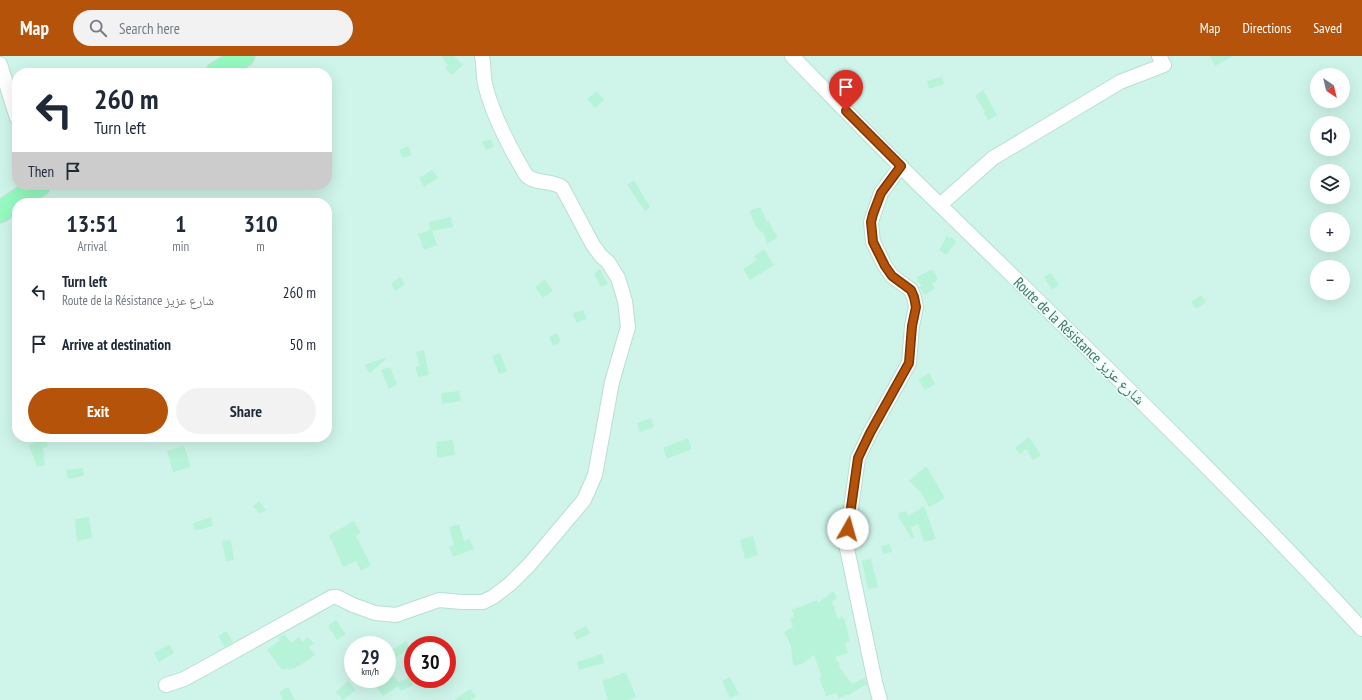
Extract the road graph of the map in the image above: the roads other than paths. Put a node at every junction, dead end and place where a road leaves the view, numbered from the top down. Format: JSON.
{"nodes":[{"id":1,"x":244,"y":56,"type":"edge"},
{"id":2,"x":482,"y":56,"type":"edge"},
{"id":3,"x":792,"y":56,"type":"edge"},
{"id":4,"x":1159,"y":56,"type":"edge"},
{"id":5,"x":0,"y":64,"type":"edge"},
{"id":6,"x":224,"y":68,"type":"edge"},
{"id":7,"x":12,"y":102,"type":"edge"},
{"id":8,"x":901,"y":166,"type":"junction"},
{"id":9,"x":32,"y":190,"type":"edge"},
{"id":10,"x":20,"y":198,"type":"edge"},
{"id":11,"x":12,"y":204,"type":"edge"},
{"id":12,"x":940,"y":205,"type":"junction"},
{"id":13,"x":0,"y":212,"type":"edge"},
{"id":14,"x":1362,"y":629,"type":"edge"},
{"id":15,"x":166,"y":685,"type":"dead end"},
{"id":16,"x":880,"y":700,"type":"edge"}],
"edges":[{"from":1,"to":6,"type":"highway"},
{"from":2,"to":15,"type":"street"},
{"from":3,"to":8,"type":"street","name":"Route de la Résistance شارع عزيز"},
{"from":4,"to":12,"type":"street"},
{"from":5,"to":7,"type":"street"},
{"from":8,"to":12,"type":"street","name":"Route de la Résistance شارع عزيز"},
{"from":8,"to":16,"type":"street"},
{"from":9,"to":10,"type":"highway"},
{"from":11,"to":13,"type":"highway"},
{"from":12,"to":14,"type":"street","name":"Route de la Résistance شارع عزيز"}]}
